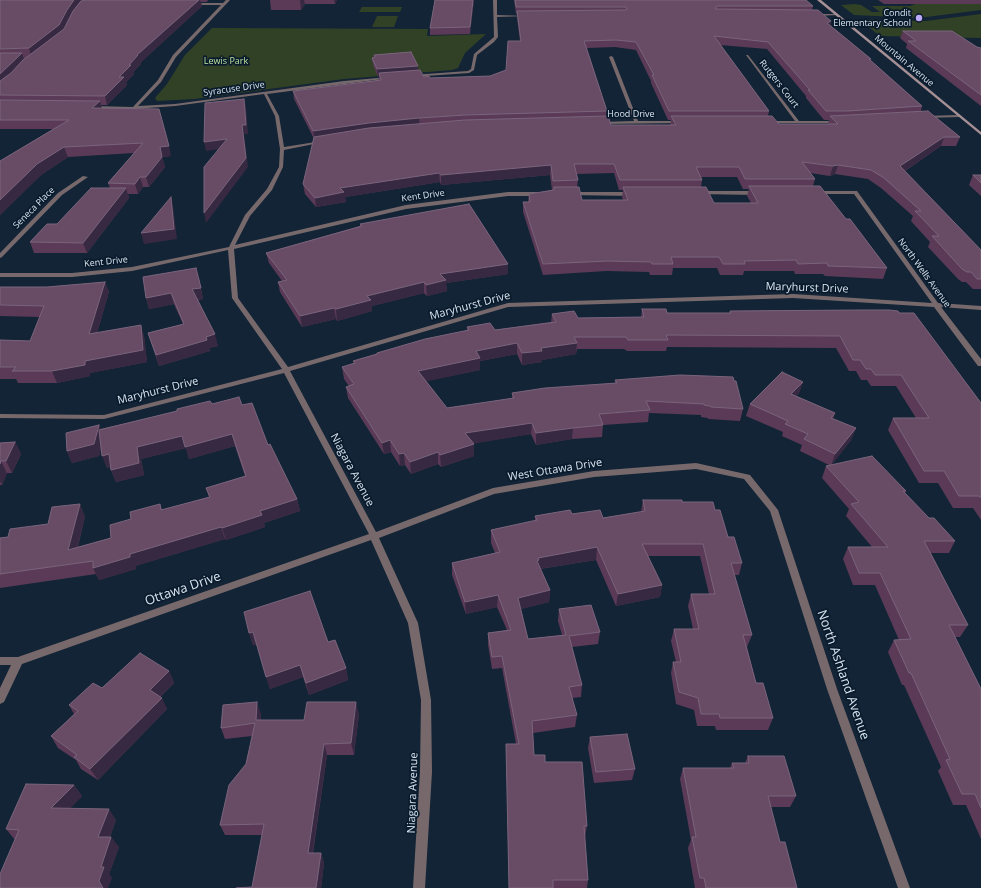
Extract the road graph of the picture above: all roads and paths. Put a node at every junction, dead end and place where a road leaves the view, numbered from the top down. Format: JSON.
{"nodes":[{"id":1,"x":228,"y":0,"type":"edge"},
{"id":2,"x":494,"y":0,"type":"edge"},
{"id":3,"x":819,"y":0,"type":"edge"},
{"id":4,"x":185,"y":4,"type":"edge"},
{"id":5,"x":224,"y":4,"type":"junction"},
{"id":6,"x":812,"y":15,"type":"edge"},
{"id":7,"x":836,"y":15,"type":"junction"},
{"id":8,"x":495,"y":16,"type":"junction"},
{"id":9,"x":532,"y":16,"type":"edge"},
{"id":10,"x":747,"y":56,"type":"dead end"},
{"id":11,"x":611,"y":57,"type":"dead end"},
{"id":12,"x":408,"y":76,"type":"edge"},
{"id":13,"x":394,"y":78,"type":"edge"},
{"id":14,"x":265,"y":93,"type":"junction"},
{"id":15,"x":87,"y":107,"type":"edge"},
{"id":16,"x":134,"y":108,"type":"junction"},
{"id":17,"x":958,"y":116,"type":"junction"},
{"id":18,"x":919,"y":117,"type":"edge"},
{"id":19,"x":636,"y":122,"type":"junction"},
{"id":20,"x":690,"y":122,"type":"edge"},
{"id":21,"x":760,"y":122,"type":"edge"},
{"id":22,"x":798,"y":122,"type":"junction"},
{"id":23,"x":846,"y":122,"type":"edge"},
{"id":24,"x":598,"y":123,"type":"edge"},
{"id":25,"x":981,"y":134,"type":"edge"},
{"id":26,"x":326,"y":142,"type":"edge"},
{"id":27,"x":282,"y":149,"type":"junction"},
{"id":28,"x":85,"y":177,"type":"dead end"},
{"id":29,"x":689,"y":193,"type":"edge"},
{"id":30,"x":760,"y":193,"type":"edge"},
{"id":31,"x":808,"y":193,"type":"edge"},
{"id":32,"x":547,"y":194,"type":"edge"},
{"id":33,"x":563,"y":194,"type":"edge"},
{"id":34,"x":642,"y":194,"type":"edge"},
{"id":35,"x":231,"y":248,"type":"junction"},
{"id":36,"x":0,"y":256,"type":"edge"},
{"id":37,"x":0,"y":275,"type":"edge"},
{"id":38,"x":937,"y":306,"type":"junction"},
{"id":39,"x":981,"y":308,"type":"edge"},
{"id":40,"x":981,"y":364,"type":"edge"},
{"id":41,"x":286,"y":370,"type":"junction"},
{"id":42,"x":0,"y":416,"type":"edge"},
{"id":43,"x":747,"y":477,"type":"joint"},
{"id":44,"x":374,"y":536,"type":"junction"},
{"id":45,"x":0,"y":661,"type":"edge"},
{"id":46,"x":18,"y":661,"type":"junction"},
{"id":47,"x":0,"y":699,"type":"edge"},
{"id":48,"x":419,"y":888,"type":"edge"},
{"id":49,"x":904,"y":888,"type":"edge"}],
"edges":[{"from":1,"to":5,"type":"street"},
{"from":2,"to":8,"type":"street"},
{"from":3,"to":7,"type":"main road","name":"Mountain Avenue"},
{"from":4,"to":5,"type":"street"},
{"from":5,"to":16,"type":"street"},
{"from":6,"to":7,"type":"street"},
{"from":7,"to":17,"type":"main road","name":"Mountain Avenue"},
{"from":8,"to":9,"type":"street"},
{"from":8,"to":12,"type":"street"},
{"from":10,"to":22,"type":"street","name":"Rutgers Court"},
{"from":11,"to":19,"type":"street"},
{"from":13,"to":14,"type":"street","name":"Syracuse Drive"},
{"from":14,"to":16,"type":"street","name":"Syracuse Drive"},
{"from":14,"to":27,"type":"street"},
{"from":15,"to":16,"type":"street","name":"Syracuse Drive"},
{"from":17,"to":18,"type":"street"},
{"from":17,"to":25,"type":"main road","name":"Mountain Avenue"},
{"from":19,"to":20,"type":"street","name":"Hood Drive"},
{"from":19,"to":24,"type":"street","name":"Hood Drive"},
{"from":21,"to":22,"type":"street"},
{"from":22,"to":23,"type":"street"},
{"from":26,"to":27,"type":"street"},
{"from":27,"to":35,"type":"street"},
{"from":28,"to":36,"type":"street","name":"Seneca Place"},
{"from":29,"to":30,"type":"street"},
{"from":31,"to":38,"type":"street","name":"North Wells Avenue"},
{"from":32,"to":35,"type":"street","name":"Kent Drive"},
{"from":33,"to":34,"type":"street"},
{"from":35,"to":37,"type":"street","name":"Kent Drive"},
{"from":35,"to":41,"type":"street","name":"Niagara Avenue"},
{"from":38,"to":39,"type":"street","name":"Maryhurst Drive"},
{"from":38,"to":40,"type":"street","name":"North Wells Avenue"},
{"from":38,"to":41,"type":"street","name":"Maryhurst Drive"},
{"from":41,"to":42,"type":"street","name":"Maryhurst Drive"},
{"from":41,"to":44,"type":"street","name":"Niagara Avenue"},
{"from":43,"to":44,"type":"street","name":"West Ottawa Drive"},
{"from":43,"to":49,"type":"street","name":"North Ashland Avenue"},
{"from":44,"to":46,"type":"street","name":"Ottawa Drive"},
{"from":44,"to":48,"type":"street","name":"Niagara Avenue"},
{"from":45,"to":46,"type":"street","name":"Ottawa Drive"},
{"from":46,"to":47,"type":"street"}]}
